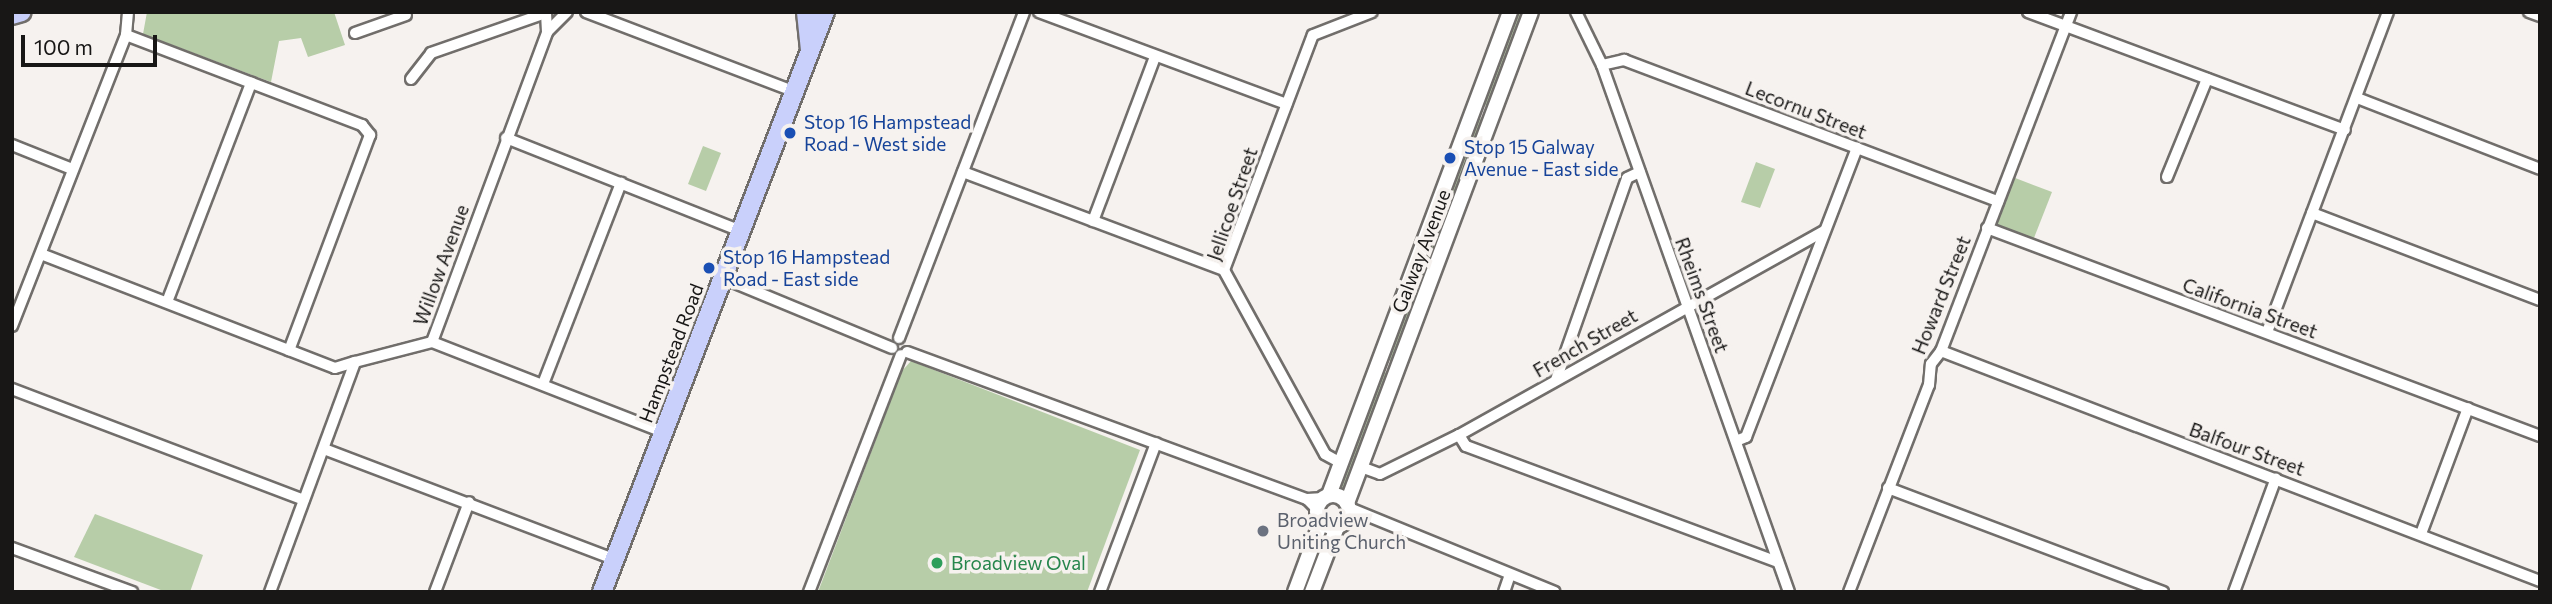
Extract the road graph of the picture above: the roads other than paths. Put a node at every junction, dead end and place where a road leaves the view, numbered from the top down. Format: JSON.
{"nodes":[{"id":1,"x":22,"y":12,"type":"edge"},
{"id":2,"x":128,"y":12,"type":"edge"},
{"id":3,"x":377,"y":12,"type":"edge"},
{"id":4,"x":567,"y":12,"type":"edge"},
{"id":5,"x":586,"y":12,"type":"edge"},
{"id":6,"x":806,"y":12,"type":"edge"},
{"id":7,"x":1024,"y":12,"type":"edge"},
{"id":8,"x":1039,"y":12,"type":"edge"},
{"id":9,"x":1372,"y":12,"type":"edge"},
{"id":10,"x":1510,"y":12,"type":"edge"},
{"id":11,"x":1531,"y":12,"type":"edge"},
{"id":12,"x":1576,"y":12,"type":"edge"},
{"id":13,"x":2028,"y":12,"type":"edge"},
{"id":14,"x":2071,"y":12,"type":"edge"},
{"id":15,"x":2388,"y":12,"type":"edge"},
{"id":16,"x":2529,"y":12,"type":"edge"},
{"id":17,"x":546,"y":13,"type":"edge"},
{"id":18,"x":825,"y":13,"type":"edge"},
{"id":19,"x":12,"y":15,"type":"edge"},
{"id":20,"x":406,"y":15,"type":"dead end"},
{"id":21,"x":2540,"y":16,"type":"edge"},
{"id":22,"x":381,"y":24,"type":"junction"},
{"id":23,"x":2066,"y":26,"type":"junction"},
{"id":24,"x":547,"y":32,"type":"junction"},
{"id":25,"x":355,"y":33,"type":"dead end"},
{"id":26,"x":126,"y":35,"type":"junction"},
{"id":27,"x":811,"y":53,"type":"junction"},
{"id":28,"x":1154,"y":57,"type":"junction"},
{"id":29,"x":1602,"y":65,"type":"junction"},
{"id":30,"x":411,"y":79,"type":"dead end"},
{"id":31,"x":2207,"y":79,"type":"junction"},
{"id":32,"x":251,"y":83,"type":"junction"},
{"id":33,"x":795,"y":92,"type":"junction"},
{"id":34,"x":2357,"y":99,"type":"junction"},
{"id":35,"x":1286,"y":104,"type":"junction"},
{"id":36,"x":2345,"y":130,"type":"junction"},
{"id":37,"x":506,"y":138,"type":"junction"},
{"id":38,"x":12,"y":145,"type":"edge"},
{"id":39,"x":1857,"y":148,"type":"junction"},
{"id":40,"x":72,"y":169,"type":"junction"},
{"id":41,"x":2540,"y":169,"type":"edge"},
{"id":42,"x":963,"y":172,"type":"junction"},
{"id":43,"x":1640,"y":172,"type":"junction"},
{"id":44,"x":2167,"y":177,"type":"dead end"},
{"id":45,"x":621,"y":183,"type":"junction"},
{"id":46,"x":1998,"y":201,"type":"junction"},
{"id":47,"x":2312,"y":214,"type":"junction"},
{"id":48,"x":1093,"y":220,"type":"junction"},
{"id":49,"x":1987,"y":228,"type":"junction"},
{"id":50,"x":741,"y":231,"type":"junction"},
{"id":51,"x":1824,"y":231,"type":"junction"},
{"id":52,"x":41,"y":254,"type":"junction"},
{"id":53,"x":1224,"y":270,"type":"junction"},
{"id":54,"x":723,"y":278,"type":"junction"},
{"id":55,"x":2540,"y":300,"type":"edge"},
{"id":56,"x":167,"y":302,"type":"junction"},
{"id":57,"x":16,"y":304,"type":"edge"},
{"id":58,"x":1686,"y":306,"type":"junction"},
{"id":59,"x":12,"y":326,"type":"edge"},
{"id":60,"x":2267,"y":332,"type":"junction"},
{"id":61,"x":432,"y":342,"type":"junction"},
{"id":62,"x":900,"y":347,"type":"junction"},
{"id":63,"x":289,"y":351,"type":"junction"},
{"id":64,"x":1941,"y":351,"type":"junction"},
{"id":65,"x":355,"y":362,"type":"junction"},
{"id":66,"x":1556,"y":380,"type":"junction"},
{"id":67,"x":543,"y":384,"type":"junction"},
{"id":68,"x":12,"y":389,"type":"edge"},
{"id":69,"x":2468,"y":408,"type":"junction"},
{"id":70,"x":663,"y":432,"type":"junction"},
{"id":71,"x":1459,"y":435,"type":"junction"},
{"id":72,"x":2540,"y":436,"type":"edge"},
{"id":73,"x":1735,"y":441,"type":"junction"},
{"id":74,"x":1156,"y":443,"type":"junction"},
{"id":75,"x":324,"y":449,"type":"junction"},
{"id":76,"x":1341,"y":463,"type":"junction"},
{"id":77,"x":1361,"y":467,"type":"junction"},
{"id":78,"x":2276,"y":478,"type":"junction"},
{"id":79,"x":1888,"y":488,"type":"junction"},
{"id":80,"x":304,"y":500,"type":"junction"},
{"id":81,"x":469,"y":502,"type":"junction"},
{"id":82,"x":1320,"y":505,"type":"junction"},
{"id":83,"x":1346,"y":514,"type":"junction"},
{"id":84,"x":2422,"y":531,"type":"junction"},
{"id":85,"x":12,"y":548,"type":"edge"},
{"id":86,"x":614,"y":559,"type":"junction"},
{"id":87,"x":1779,"y":562,"type":"junction"},
{"id":88,"x":1510,"y":575,"type":"junction"},
{"id":89,"x":2540,"y":581,"type":"edge"},
{"id":90,"x":2150,"y":589,"type":"edge"},
{"id":91,"x":132,"y":592,"type":"edge"},
{"id":92,"x":270,"y":592,"type":"edge"},
{"id":93,"x":435,"y":592,"type":"edge"},
{"id":94,"x":602,"y":592,"type":"edge"},
{"id":95,"x":809,"y":592,"type":"edge"},
{"id":96,"x":1100,"y":592,"type":"edge"},
{"id":97,"x":1295,"y":592,"type":"edge"},
{"id":98,"x":1312,"y":592,"type":"edge"},
{"id":99,"x":1504,"y":592,"type":"edge"},
{"id":100,"x":1555,"y":592,"type":"edge"},
{"id":101,"x":1789,"y":592,"type":"edge"},
{"id":102,"x":1849,"y":592,"type":"edge"},
{"id":103,"x":2163,"y":592,"type":"edge"},
{"id":104,"x":2234,"y":592,"type":"edge"}],
"edges":[{"from":1,"to":19,"type":"highway"},
{"from":2,"to":26,"type":"street"},
{"from":3,"to":22,"type":"street"},
{"from":4,"to":24,"type":"street"},
{"from":5,"to":33,"type":"street"},
{"from":6,"to":27,"type":"highway"},
{"from":7,"to":42,"type":"street"},
{"from":8,"to":28,"type":"street"},
{"from":9,"to":35,"type":"street","name":"Jellicoe Street"},
{"from":10,"to":76,"type":"street","name":"Galway Avenue"},
{"from":11,"to":77,"type":"street","name":"Galway Avenue"},
{"from":12,"to":29,"type":"street","name":"Rheims Street"},
{"from":13,"to":23,"type":"street"},
{"from":14,"to":23,"type":"street","name":"Howard Street"},
{"from":15,"to":34,"type":"street"},
{"from":16,"to":21,"type":"street"},
{"from":17,"to":24,"type":"street","name":"Willow Avenue"},
{"from":17,"to":30,"type":"street"},
{"from":18,"to":27,"type":"highway","name":"Hampstead Road"},
{"from":20,"to":22,"type":"street"},
{"from":22,"to":25,"type":"street"},
{"from":23,"to":31,"type":"street"},
{"from":23,"to":46,"type":"street","name":"Howard Street"},
{"from":24,"to":37,"type":"street","name":"Willow Avenue"},
{"from":26,"to":32,"type":"street"},
{"from":26,"to":40,"type":"street"},
{"from":27,"to":33,"type":"highway","name":"Hampstead Road"},
{"from":28,"to":35,"type":"street"},
{"from":28,"to":48,"type":"street"},
{"from":29,"to":39,"type":"street","name":"Lecornu Street"},
{"from":29,"to":43,"type":"street","name":"Rheims Street"},
{"from":31,"to":36,"type":"street"},
{"from":31,"to":44,"type":"street"},
{"from":32,"to":56,"type":"street"},
{"from":32,"to":63,"type":"street"},
{"from":33,"to":50,"type":"highway","name":"Hampstead Road"},
{"from":34,"to":36,"type":"street"},
{"from":34,"to":41,"type":"street"},
{"from":35,"to":53,"type":"street","name":"Jellicoe Street"},
{"from":36,"to":47,"type":"street"},
{"from":37,"to":45,"type":"street"},
{"from":37,"to":61,"type":"street","name":"Willow Avenue"},
{"from":38,"to":40,"type":"street"},
{"from":39,"to":46,"type":"street","name":"Lecornu Street"},
{"from":39,"to":51,"type":"street"},
{"from":40,"to":52,"type":"street"},
{"from":42,"to":48,"type":"street"},
{"from":42,"to":62,"type":"street"},
{"from":43,"to":58,"type":"street","name":"Rheims Street"},
{"from":43,"to":66,"type":"street"},
{"from":45,"to":50,"type":"street"},
{"from":45,"to":67,"type":"street"},
{"from":46,"to":49,"type":"street","name":"Howard Street"},
{"from":47,"to":55,"type":"street"},
{"from":47,"to":60,"type":"street"},
{"from":48,"to":53,"type":"street"},
{"from":49,"to":60,"type":"street","name":"California Street"},
{"from":49,"to":64,"type":"street","name":"Howard Street"},
{"from":50,"to":54,"type":"highway","name":"Hampstead Road"},
{"from":51,"to":58,"type":"street","name":"French Street"},
{"from":51,"to":73,"type":"street"},
{"from":52,"to":56,"type":"street","name":"Willow Avenue"},
{"from":52,"to":57,"type":"street"},
{"from":53,"to":76,"type":"street","name":"Jellicoe Street"},
{"from":54,"to":62,"type":"street"},
{"from":54,"to":70,"type":"highway","name":"Hampstead Road"},
{"from":56,"to":63,"type":"street","name":"Willow Avenue"},
{"from":57,"to":59,"type":"street"},
{"from":58,"to":66,"type":"street","name":"French Street"},
{"from":58,"to":73,"type":"street","name":"Rheims Street"},
{"from":60,"to":69,"type":"street","name":"California Street"},
{"from":61,"to":65,"type":"street","name":"Willow Avenue"},
{"from":61,"to":67,"type":"street"},
{"from":62,"to":74,"type":"street"},
{"from":62,"to":95,"type":"street"},
{"from":63,"to":65,"type":"street","name":"Willow Avenue"},
{"from":64,"to":78,"type":"street","name":"Balfour Street"},
{"from":64,"to":79,"type":"street","name":"Howard Street"},
{"from":65,"to":75,"type":"street"},
{"from":66,"to":71,"type":"street","name":"French Street"},
{"from":67,"to":70,"type":"street"},
{"from":68,"to":80,"type":"street"},
{"from":69,"to":72,"type":"street","name":"California Street"},
{"from":69,"to":84,"type":"street"},
{"from":70,"to":86,"type":"highway","name":"Hampstead Road"},
{"from":71,"to":77,"type":"street","name":"French Street"},
{"from":71,"to":87,"type":"street"},
{"from":73,"to":87,"type":"street","name":"Rheims Street"},
{"from":74,"to":82,"type":"street"},
{"from":74,"to":96,"type":"street"},
{"from":75,"to":80,"type":"street"},
{"from":75,"to":81,"type":"street"},
{"from":76,"to":82,"type":"street","name":"Galway Avenue"},
{"from":77,"to":83,"type":"street","name":"Galway Avenue"},
{"from":78,"to":84,"type":"street","name":"Balfour Street"},
{"from":78,"to":104,"type":"street"},
{"from":79,"to":90,"type":"street"},
{"from":79,"to":102,"type":"street","name":"Howard Street"},
{"from":80,"to":92,"type":"street"},
{"from":81,"to":86,"type":"street"},
{"from":81,"to":93,"type":"street"},
{"from":82,"to":83,"type":"street"},
{"from":82,"to":83,"type":"street"},
{"from":82,"to":97,"type":"street","name":"Galway Avenue"},
{"from":83,"to":88,"type":"street"},
{"from":83,"to":98,"type":"street","name":"Galway Avenue"},
{"from":84,"to":89,"type":"street","name":"Balfour Street"},
{"from":85,"to":91,"type":"street"},
{"from":86,"to":94,"type":"highway","name":"Hampstead Road"},
{"from":87,"to":101,"type":"street","name":"Rheims Street"},
{"from":88,"to":99,"type":"street"},
{"from":88,"to":100,"type":"street"},
{"from":90,"to":103,"type":"street"}]}
